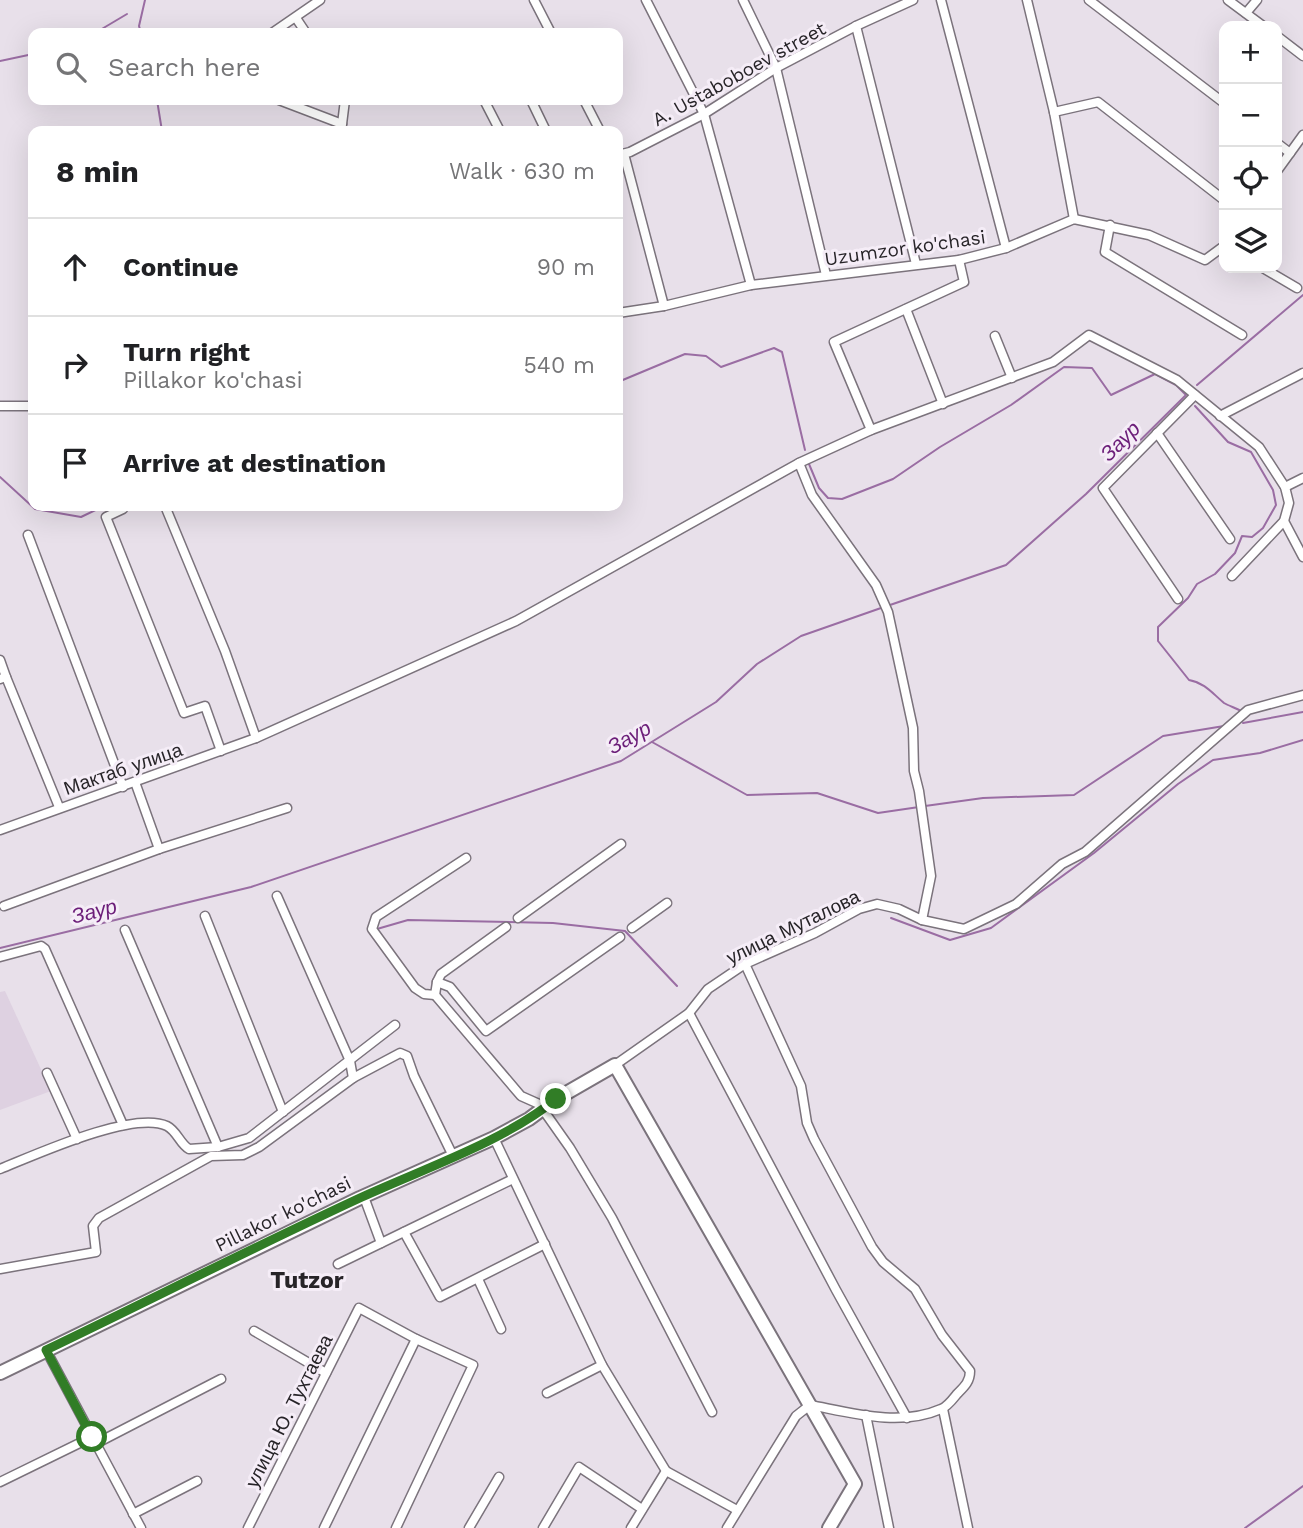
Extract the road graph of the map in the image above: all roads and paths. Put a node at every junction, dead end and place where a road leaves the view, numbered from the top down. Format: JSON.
{"nodes":[{"id":1,"x":320,"y":0,"type":"edge"},
{"id":2,"x":534,"y":0,"type":"edge"},
{"id":3,"x":646,"y":0,"type":"edge"},
{"id":4,"x":743,"y":0,"type":"edge"},
{"id":5,"x":913,"y":0,"type":"edge"},
{"id":6,"x":941,"y":0,"type":"edge"},
{"id":7,"x":1027,"y":0,"type":"edge"},
{"id":8,"x":1089,"y":0,"type":"edge"},
{"id":9,"x":1228,"y":0,"type":"edge"},
{"id":10,"x":1257,"y":0,"type":"edge"},
{"id":11,"x":1246,"y":13,"type":"junction"},
{"id":12,"x":296,"y":18,"type":"junction"},
{"id":13,"x":1257,"y":21,"type":"edge"},
{"id":14,"x":856,"y":26,"type":"junction"},
{"id":15,"x":280,"y":28,"type":"edge"},
{"id":16,"x":303,"y":28,"type":"edge"},
{"id":17,"x":548,"y":28,"type":"edge"},
{"id":18,"x":1282,"y":40,"type":"edge"},
{"id":19,"x":1303,"y":56,"type":"edge"},
{"id":20,"x":776,"y":68,"type":"junction"},
{"id":21,"x":1219,"y":99,"type":"edge"},
{"id":22,"x":290,"y":105,"type":"edge"},
{"id":23,"x":344,"y":105,"type":"edge"},
{"id":24,"x":486,"y":105,"type":"edge"},
{"id":25,"x":533,"y":105,"type":"edge"},
{"id":26,"x":587,"y":105,"type":"edge"},
{"id":27,"x":1054,"y":112,"type":"junction"},
{"id":28,"x":704,"y":114,"type":"junction"},
{"id":29,"x":336,"y":126,"type":"edge"},
{"id":30,"x":340,"y":126,"type":"edge"},
{"id":31,"x":497,"y":126,"type":"edge"},
{"id":32,"x":544,"y":126,"type":"edge"},
{"id":33,"x":597,"y":126,"type":"edge"},
{"id":34,"x":1303,"y":135,"type":"edge"},
{"id":35,"x":1282,"y":147,"type":"edge"},
{"id":36,"x":1290,"y":153,"type":"junction"},
{"id":37,"x":623,"y":154,"type":"edge"},
{"id":38,"x":623,"y":162,"type":"edge"},
{"id":39,"x":1282,"y":164,"type":"edge"},
{"id":40,"x":1219,"y":196,"type":"edge"},
{"id":41,"x":1074,"y":219,"type":"junction"},
{"id":42,"x":1110,"y":225,"type":"junction"},
{"id":43,"x":1006,"y":248,"type":"junction"},
{"id":44,"x":1219,"y":250,"type":"edge"},
{"id":45,"x":959,"y":260,"type":"junction"},
{"id":46,"x":916,"y":264,"type":"junction"},
{"id":47,"x":1272,"y":273,"type":"edge"},
{"id":48,"x":826,"y":275,"type":"junction"},
{"id":49,"x":751,"y":285,"type":"junction"},
{"id":50,"x":1297,"y":288,"type":"dead end"},
{"id":51,"x":664,"y":306,"type":"junction"},
{"id":52,"x":906,"y":309,"type":"junction"},
{"id":53,"x":623,"y":312,"type":"edge"},
{"id":54,"x":1242,"y":335,"type":"dead end"},
{"id":55,"x":995,"y":336,"type":"dead end"},
{"id":56,"x":1303,"y":373,"type":"edge"},
{"id":57,"x":1012,"y":378,"type":"junction"},
{"id":58,"x":1195,"y":395,"type":"junction"},
{"id":59,"x":943,"y":404,"type":"junction"},
{"id":60,"x":0,"y":406,"type":"edge"},
{"id":61,"x":28,"y":406,"type":"edge"},
{"id":62,"x":1220,"y":416,"type":"junction"},
{"id":63,"x":871,"y":430,"type":"junction"},
{"id":64,"x":1157,"y":433,"type":"junction"},
{"id":65,"x":799,"y":463,"type":"junction"},
{"id":66,"x":1303,"y":478,"type":"edge"},
{"id":67,"x":1285,"y":487,"type":"junction"},
{"id":68,"x":119,"y":511,"type":"edge"},
{"id":69,"x":167,"y":511,"type":"edge"},
{"id":70,"x":1284,"y":521,"type":"junction"},
{"id":71,"x":28,"y":535,"type":"dead end"},
{"id":72,"x":1230,"y":538,"type":"dead end"},
{"id":73,"x":1303,"y":557,"type":"edge"},
{"id":74,"x":1232,"y":576,"type":"dead end"},
{"id":75,"x":1178,"y":599,"type":"dead end"},
{"id":76,"x":0,"y":660,"type":"edge"},
{"id":77,"x":3,"y":678,"type":"edge"},
{"id":78,"x":1303,"y":695,"type":"edge"},
{"id":79,"x":256,"y":738,"type":"junction"},
{"id":80,"x":221,"y":751,"type":"junction"},
{"id":81,"x":135,"y":782,"type":"junction"},
{"id":82,"x":123,"y":787,"type":"junction"},
{"id":83,"x":60,"y":807,"type":"junction"},
{"id":84,"x":288,"y":808,"type":"dead end"},
{"id":85,"x":0,"y":830,"type":"edge"},
{"id":86,"x":621,"y":844,"type":"dead end"},
{"id":87,"x":159,"y":849,"type":"junction"},
{"id":88,"x":466,"y":858,"type":"dead end"},
{"id":89,"x":277,"y":896,"type":"dead end"},
{"id":90,"x":667,"y":903,"type":"dead end"},
{"id":91,"x":4,"y":906,"type":"dead end"},
{"id":92,"x":205,"y":916,"type":"dead end"},
{"id":93,"x":518,"y":918,"type":"dead end"},
{"id":94,"x":922,"y":920,"type":"junction"},
{"id":95,"x":506,"y":927,"type":"dead end"},
{"id":96,"x":632,"y":928,"type":"dead end"},
{"id":97,"x":125,"y":930,"type":"dead end"},
{"id":98,"x":620,"y":936,"type":"dead end"},
{"id":99,"x":0,"y":957,"type":"edge"},
{"id":100,"x":745,"y":964,"type":"junction"},
{"id":101,"x":437,"y":982,"type":"junction"},
{"id":102,"x":435,"y":995,"type":"junction"},
{"id":103,"x":689,"y":1013,"type":"junction"},
{"id":104,"x":395,"y":1025,"type":"dead end"},
{"id":105,"x":349,"y":1061,"type":"junction"},
{"id":106,"x":615,"y":1065,"type":"junction"},
{"id":107,"x":47,"y":1073,"type":"dead end"},
{"id":108,"x":354,"y":1078,"type":"junction"},
{"id":109,"x":543,"y":1110,"type":"junction"},
{"id":110,"x":283,"y":1112,"type":"junction"},
{"id":111,"x":123,"y":1125,"type":"junction"},
{"id":112,"x":494,"y":1138,"type":"junction"},
{"id":113,"x":77,"y":1139,"type":"junction"},
{"id":114,"x":218,"y":1147,"type":"junction"},
{"id":115,"x":453,"y":1156,"type":"junction"},
{"id":116,"x":0,"y":1169,"type":"edge"},
{"id":117,"x":513,"y":1180,"type":"junction"},
{"id":118,"x":363,"y":1197,"type":"junction"},
{"id":119,"x":404,"y":1232,"type":"junction"},
{"id":120,"x":381,"y":1243,"type":"junction"},
{"id":121,"x":545,"y":1244,"type":"junction"},
{"id":122,"x":338,"y":1264,"type":"dead end"},
{"id":123,"x":0,"y":1269,"type":"edge"},
{"id":124,"x":478,"y":1279,"type":"junction"},
{"id":125,"x":501,"y":1329,"type":"dead end"},
{"id":126,"x":254,"y":1331,"type":"dead end"},
{"id":127,"x":416,"y":1339,"type":"junction"},
{"id":128,"x":46,"y":1350,"type":"junction"},
{"id":129,"x":602,"y":1365,"type":"junction"},
{"id":130,"x":1,"y":1370,"type":"edge"},
{"id":131,"x":326,"y":1373,"type":"junction"},
{"id":132,"x":221,"y":1380,"type":"dead end"},
{"id":133,"x":547,"y":1393,"type":"dead end"},
{"id":134,"x":810,"y":1405,"type":"junction"},
{"id":135,"x":943,"y":1409,"type":"junction"},
{"id":136,"x":712,"y":1412,"type":"dead end"},
{"id":137,"x":866,"y":1415,"type":"junction"},
{"id":138,"x":907,"y":1418,"type":"junction"},
{"id":139,"x":93,"y":1440,"type":"junction"},
{"id":140,"x":666,"y":1471,"type":"junction"},
{"id":141,"x":499,"y":1477,"type":"dead end"},
{"id":142,"x":197,"y":1480,"type":"dead end"},
{"id":143,"x":0,"y":1482,"type":"edge"},
{"id":144,"x":642,"y":1509,"type":"junction"},
{"id":145,"x":737,"y":1510,"type":"junction"},
{"id":146,"x":133,"y":1514,"type":"junction"},
{"id":147,"x":138,"y":1527,"type":"edge"},
{"id":148,"x":248,"y":1528,"type":"edge"},
{"id":149,"x":324,"y":1528,"type":"edge"},
{"id":150,"x":396,"y":1528,"type":"edge"},
{"id":151,"x":469,"y":1528,"type":"edge"},
{"id":152,"x":543,"y":1528,"type":"edge"},
{"id":153,"x":631,"y":1528,"type":"edge"},
{"id":154,"x":726,"y":1528,"type":"edge"},
{"id":155,"x":829,"y":1528,"type":"edge"},
{"id":156,"x":889,"y":1528,"type":"edge"},
{"id":157,"x":968,"y":1528,"type":"edge"}],
"edges":[{"from":1,"to":12,"type":"street"},
{"from":2,"to":17,"type":"street"},
{"from":3,"to":28,"type":"street"},
{"from":4,"to":20,"type":"street"},
{"from":5,"to":14,"type":"street","name":"A. Ustaboboev street"},
{"from":6,"to":43,"type":"street"},
{"from":7,"to":27,"type":"street"},
{"from":8,"to":21,"type":"street"},
{"from":9,"to":11,"type":"street"},
{"from":10,"to":11,"type":"street"},
{"from":11,"to":13,"type":"street"},
{"from":12,"to":15,"type":"street"},
{"from":12,"to":16,"type":"street"},
{"from":14,"to":20,"type":"street","name":"A. Ustaboboev street"},
{"from":14,"to":46,"type":"street"},
{"from":18,"to":19,"type":"street"},
{"from":20,"to":28,"type":"street","name":"A. Ustaboboev street"},
{"from":20,"to":48,"type":"street"},
{"from":22,"to":29,"type":"street"},
{"from":23,"to":30,"type":"street"},
{"from":24,"to":31,"type":"street"},
{"from":25,"to":32,"type":"street"},
{"from":26,"to":33,"type":"street"},
{"from":27,"to":40,"type":"street"},
{"from":27,"to":41,"type":"street"},
{"from":28,"to":37,"type":"street","name":"A. Ustaboboev street"},
{"from":28,"to":49,"type":"street"},
{"from":34,"to":36,"type":"street"},
{"from":35,"to":36,"type":"street"},
{"from":36,"to":39,"type":"street"},
{"from":38,"to":51,"type":"street"},
{"from":41,"to":42,"type":"street"},
{"from":41,"to":43,"type":"street","name":"Uzumzor ko'chasi"},
{"from":42,"to":44,"type":"street"},
{"from":42,"to":54,"type":"street"},
{"from":43,"to":45,"type":"street","name":"Uzumzor ko'chasi"},
{"from":45,"to":46,"type":"street","name":"Uzumzor ko'chasi"},
{"from":45,"to":52,"type":"street"},
{"from":46,"to":48,"type":"street","name":"Uzumzor ko'chasi"},
{"from":47,"to":50,"type":"street"},
{"from":48,"to":49,"type":"street","name":"Uzumzor ko'chasi"},
{"from":49,"to":51,"type":"street","name":"Uzumzor ko'chasi"},
{"from":51,"to":53,"type":"street","name":"Uzumzor ko'chasi"},
{"from":52,"to":59,"type":"street"},
{"from":52,"to":63,"type":"street"},
{"from":55,"to":57,"type":"street"},
{"from":56,"to":62,"type":"street"},
{"from":57,"to":58,"type":"street","name":"Мактаб улица"},
{"from":57,"to":59,"type":"street","name":"Мактаб улица"},
{"from":58,"to":62,"type":"street"},
{"from":58,"to":64,"type":"street"},
{"from":59,"to":63,"type":"street","name":"Мактаб улица"},
{"from":60,"to":61,"type":"street"},
{"from":62,"to":67,"type":"street"},
{"from":63,"to":65,"type":"street","name":"Мактаб улица"},
{"from":64,"to":72,"type":"street"},
{"from":64,"to":75,"type":"street"},
{"from":65,"to":79,"type":"street","name":"Мактаб улица"},
{"from":65,"to":94,"type":"street"},
{"from":66,"to":67,"type":"street"},
{"from":67,"to":70,"type":"street"},
{"from":68,"to":80,"type":"street"},
{"from":69,"to":79,"type":"street"},
{"from":70,"to":73,"type":"street"},
{"from":70,"to":74,"type":"street"},
{"from":71,"to":82,"type":"street"},
{"from":76,"to":77,"type":"street"},
{"from":77,"to":83,"type":"street"},
{"from":78,"to":94,"type":"street","name":"улица Муталова"},
{"from":79,"to":80,"type":"street","name":"Мактаб улица"},
{"from":80,"to":81,"type":"street","name":"Мактаб улица"},
{"from":81,"to":82,"type":"street","name":"Мактаб улица"},
{"from":81,"to":87,"type":"street"},
{"from":82,"to":83,"type":"street","name":"Мактаб улица"},
{"from":83,"to":85,"type":"street","name":"Мактаб улица"},
{"from":84,"to":87,"type":"street"},
{"from":86,"to":93,"type":"street"},
{"from":87,"to":91,"type":"street"},
{"from":88,"to":102,"type":"street"},
{"from":89,"to":105,"type":"street"},
{"from":90,"to":96,"type":"street"},
{"from":92,"to":110,"type":"street"},
{"from":94,"to":100,"type":"street","name":"улица Муталова"},
{"from":95,"to":101,"type":"street"},
{"from":97,"to":114,"type":"street"},
{"from":98,"to":101,"type":"street"},
{"from":99,"to":111,"type":"street"},
{"from":100,"to":103,"type":"street","name":"улица Муталова"},
{"from":100,"to":135,"type":"street"},
{"from":101,"to":102,"type":"street"},
{"from":102,"to":109,"type":"street"},
{"from":103,"to":106,"type":"street","name":"улица Муталова"},
{"from":103,"to":138,"type":"street"},
{"from":104,"to":105,"type":"street"},
{"from":105,"to":108,"type":"street"},
{"from":105,"to":110,"type":"street"},
{"from":106,"to":109,"type":"street","name":"Pillakor ko'chasi"},
{"from":106,"to":134,"type":"street"},
{"from":107,"to":113,"type":"street"},
{"from":108,"to":115,"type":"street"},
{"from":108,"to":123,"type":"street"},
{"from":109,"to":112,"type":"street","name":"Pillakor ko'chasi"},
{"from":109,"to":136,"type":"street"},
{"from":110,"to":114,"type":"street"},
{"from":111,"to":113,"type":"street"},
{"from":111,"to":114,"type":"street"},
{"from":112,"to":115,"type":"street","name":"Pillakor ko'chasi"},
{"from":112,"to":117,"type":"street"},
{"from":113,"to":116,"type":"street"},
{"from":115,"to":118,"type":"street","name":"Pillakor ko'chasi"},
{"from":117,"to":119,"type":"street"},
{"from":117,"to":121,"type":"street"},
{"from":118,"to":120,"type":"street"},
{"from":118,"to":128,"type":"street","name":"Pillakor ko'chasi"},
{"from":119,"to":120,"type":"street"},
{"from":119,"to":124,"type":"street"},
{"from":120,"to":122,"type":"street"},
{"from":121,"to":124,"type":"street"},
{"from":121,"to":129,"type":"street"},
{"from":124,"to":125,"type":"street"},
{"from":126,"to":131,"type":"street"},
{"from":127,"to":131,"type":"street","name":"улица Ю. Тухтаева"},
{"from":127,"to":149,"type":"street"},
{"from":127,"to":150,"type":"street"},
{"from":128,"to":130,"type":"street","name":"Pillakor ko'chasi"},
{"from":128,"to":139,"type":"street"},
{"from":129,"to":133,"type":"street"},
{"from":129,"to":140,"type":"street"},
{"from":131,"to":148,"type":"street","name":"улица Ю. Тухтаева"},
{"from":132,"to":139,"type":"street"},
{"from":134,"to":137,"type":"street"},
{"from":134,"to":145,"type":"street"},
{"from":134,"to":155,"type":"street"},
{"from":135,"to":138,"type":"street"},
{"from":135,"to":157,"type":"street"},
{"from":137,"to":138,"type":"street"},
{"from":137,"to":156,"type":"street"},
{"from":139,"to":143,"type":"street"},
{"from":139,"to":146,"type":"street"},
{"from":140,"to":144,"type":"street"},
{"from":140,"to":145,"type":"street"},
{"from":141,"to":151,"type":"street"},
{"from":142,"to":146,"type":"street"},
{"from":144,"to":152,"type":"street"},
{"from":144,"to":153,"type":"street"},
{"from":145,"to":154,"type":"street"},
{"from":146,"to":147,"type":"street"}]}
